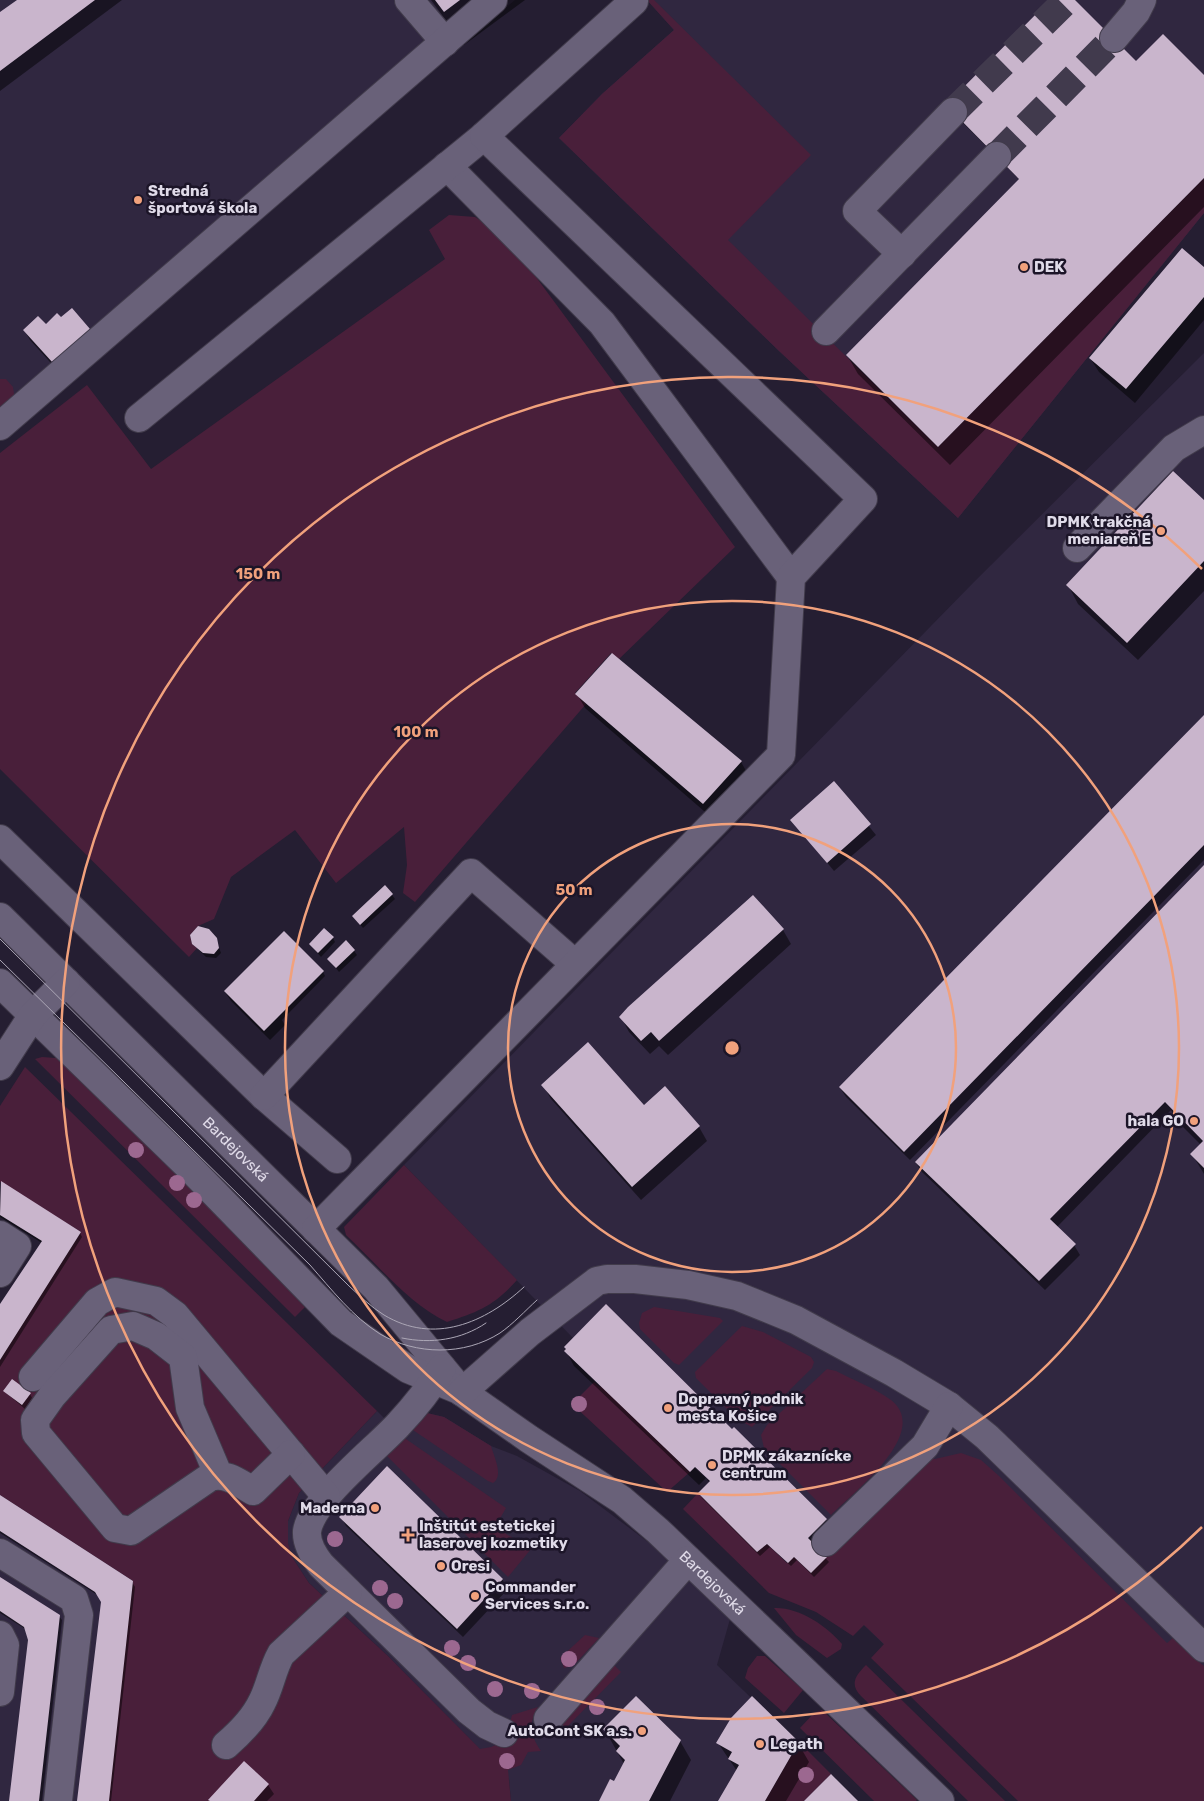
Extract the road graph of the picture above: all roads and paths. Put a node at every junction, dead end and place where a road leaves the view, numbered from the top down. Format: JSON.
{"nodes":[{"id":1,"x":409,"y":0,"type":"edge"},
{"id":2,"x":493,"y":0,"type":"edge"},
{"id":3,"x":1142,"y":0,"type":"edge"},
{"id":4,"x":634,"y":1,"type":"edge"},
{"id":5,"x":1114,"y":38,"type":"tunnel mouth"},
{"id":6,"x":445,"y":42,"type":"junction"},
{"id":7,"x":953,"y":112,"type":"tunnel mouth"},
{"id":8,"x":484,"y":136,"type":"junction"},
{"id":9,"x":997,"y":156,"type":"tunnel mouth"},
{"id":10,"x":447,"y":166,"type":"junction"},
{"id":11,"x":902,"y":254,"type":"junction"},
{"id":12,"x":826,"y":331,"type":"dead end"},
{"id":13,"x":138,"y":418,"type":"dead end"},
{"id":14,"x":0,"y":426,"type":"edge"},
{"id":15,"x":1204,"y":430,"type":"edge"},
{"id":16,"x":1077,"y":548,"type":"dead end"},
{"id":17,"x":791,"y":578,"type":"junction"},
{"id":18,"x":0,"y":838,"type":"edge"},
{"id":19,"x":0,"y":916,"type":"edge"},
{"id":20,"x":575,"y":964,"type":"junction"},
{"id":21,"x":0,"y":982,"type":"edge"},
{"id":22,"x":66,"y":982,"type":"junction"},
{"id":23,"x":32,"y":1015,"type":"junction"},
{"id":24,"x":0,"y":1066,"type":"edge"},
{"id":25,"x":264,"y":1096,"type":"junction"},
{"id":26,"x":337,"y":1160,"type":"dead end"},
{"id":27,"x":316,"y":1229,"type":"junction"},
{"id":28,"x":0,"y":1235,"type":"edge"},
{"id":29,"x":0,"y":1273,"type":"edge"},
{"id":30,"x":175,"y":1315,"type":"junction"},
{"id":31,"x":156,"y":1336,"type":"junction"},
{"id":32,"x":438,"y":1375,"type":"junction"},
{"id":33,"x":33,"y":1377,"type":"dead end"},
{"id":34,"x":462,"y":1392,"type":"junction"},
{"id":35,"x":949,"y":1406,"type":"junction"},
{"id":36,"x":291,"y":1454,"type":"junction"},
{"id":37,"x":218,"y":1474,"type":"junction"},
{"id":38,"x":326,"y":1496,"type":"junction"},
{"id":39,"x":826,"y":1542,"type":"dead end"},
{"id":40,"x":0,"y":1553,"type":"edge"},
{"id":41,"x":688,"y":1560,"type":"junction"},
{"id":42,"x":348,"y":1592,"type":"junction"},
{"id":43,"x":0,"y":1635,"type":"edge"},
{"id":44,"x":1204,"y":1648,"type":"edge"},
{"id":45,"x":0,"y":1692,"type":"edge"},
{"id":46,"x":548,"y":1719,"type":"dead end"},
{"id":47,"x":504,"y":1732,"type":"dead end"},
{"id":48,"x":226,"y":1745,"type":"dead end"},
{"id":49,"x":58,"y":1801,"type":"edge"},
{"id":50,"x":940,"y":1801,"type":"edge"}],
"edges":[{"from":1,"to":6,"type":"street"},
{"from":2,"to":6,"type":"street"},
{"from":3,"to":5,"type":"street"},
{"from":4,"to":8,"type":"street"},
{"from":6,"to":14,"type":"street"},
{"from":7,"to":11,"type":"street"},
{"from":8,"to":10,"type":"street"},
{"from":8,"to":17,"type":"street"},
{"from":9,"to":11,"type":"street"},
{"from":10,"to":13,"type":"street"},
{"from":10,"to":17,"type":"street"},
{"from":11,"to":12,"type":"street"},
{"from":15,"to":16,"type":"street"},
{"from":17,"to":20,"type":"street"},
{"from":18,"to":25,"type":"street"},
{"from":19,"to":22,"type":"street","name":"Bardejovská"},
{"from":20,"to":25,"type":"street"},
{"from":20,"to":27,"type":"street"},
{"from":21,"to":23,"type":"street","name":"Bardejovská"},
{"from":22,"to":23,"type":"street"},
{"from":22,"to":27,"type":"street","name":"Bardejovská"},
{"from":23,"to":24,"type":"street"},
{"from":23,"to":32,"type":"street","name":"Bardejovská"},
{"from":25,"to":26,"type":"street"},
{"from":27,"to":32,"type":"street","name":"Bardejovská"},
{"from":28,"to":29,"type":"street"},
{"from":30,"to":31,"type":"street"},
{"from":30,"to":33,"type":"street"},
{"from":30,"to":36,"type":"street"},
{"from":31,"to":37,"type":"street"},
{"from":31,"to":37,"type":"street"},
{"from":32,"to":34,"type":"street","name":"Bardejovská"},
{"from":32,"to":38,"type":"street"},
{"from":34,"to":35,"type":"street"},
{"from":34,"to":41,"type":"street","name":"Bardejovská"},
{"from":35,"to":39,"type":"street"},
{"from":35,"to":44,"type":"street"},
{"from":36,"to":37,"type":"street"},
{"from":36,"to":38,"type":"street"},
{"from":38,"to":42,"type":"street"},
{"from":40,"to":49,"type":"street"},
{"from":41,"to":46,"type":"street"},
{"from":41,"to":50,"type":"street","name":"Bardejovská"},
{"from":42,"to":47,"type":"street"},
{"from":42,"to":48,"type":"street"},
{"from":43,"to":45,"type":"street"}]}
